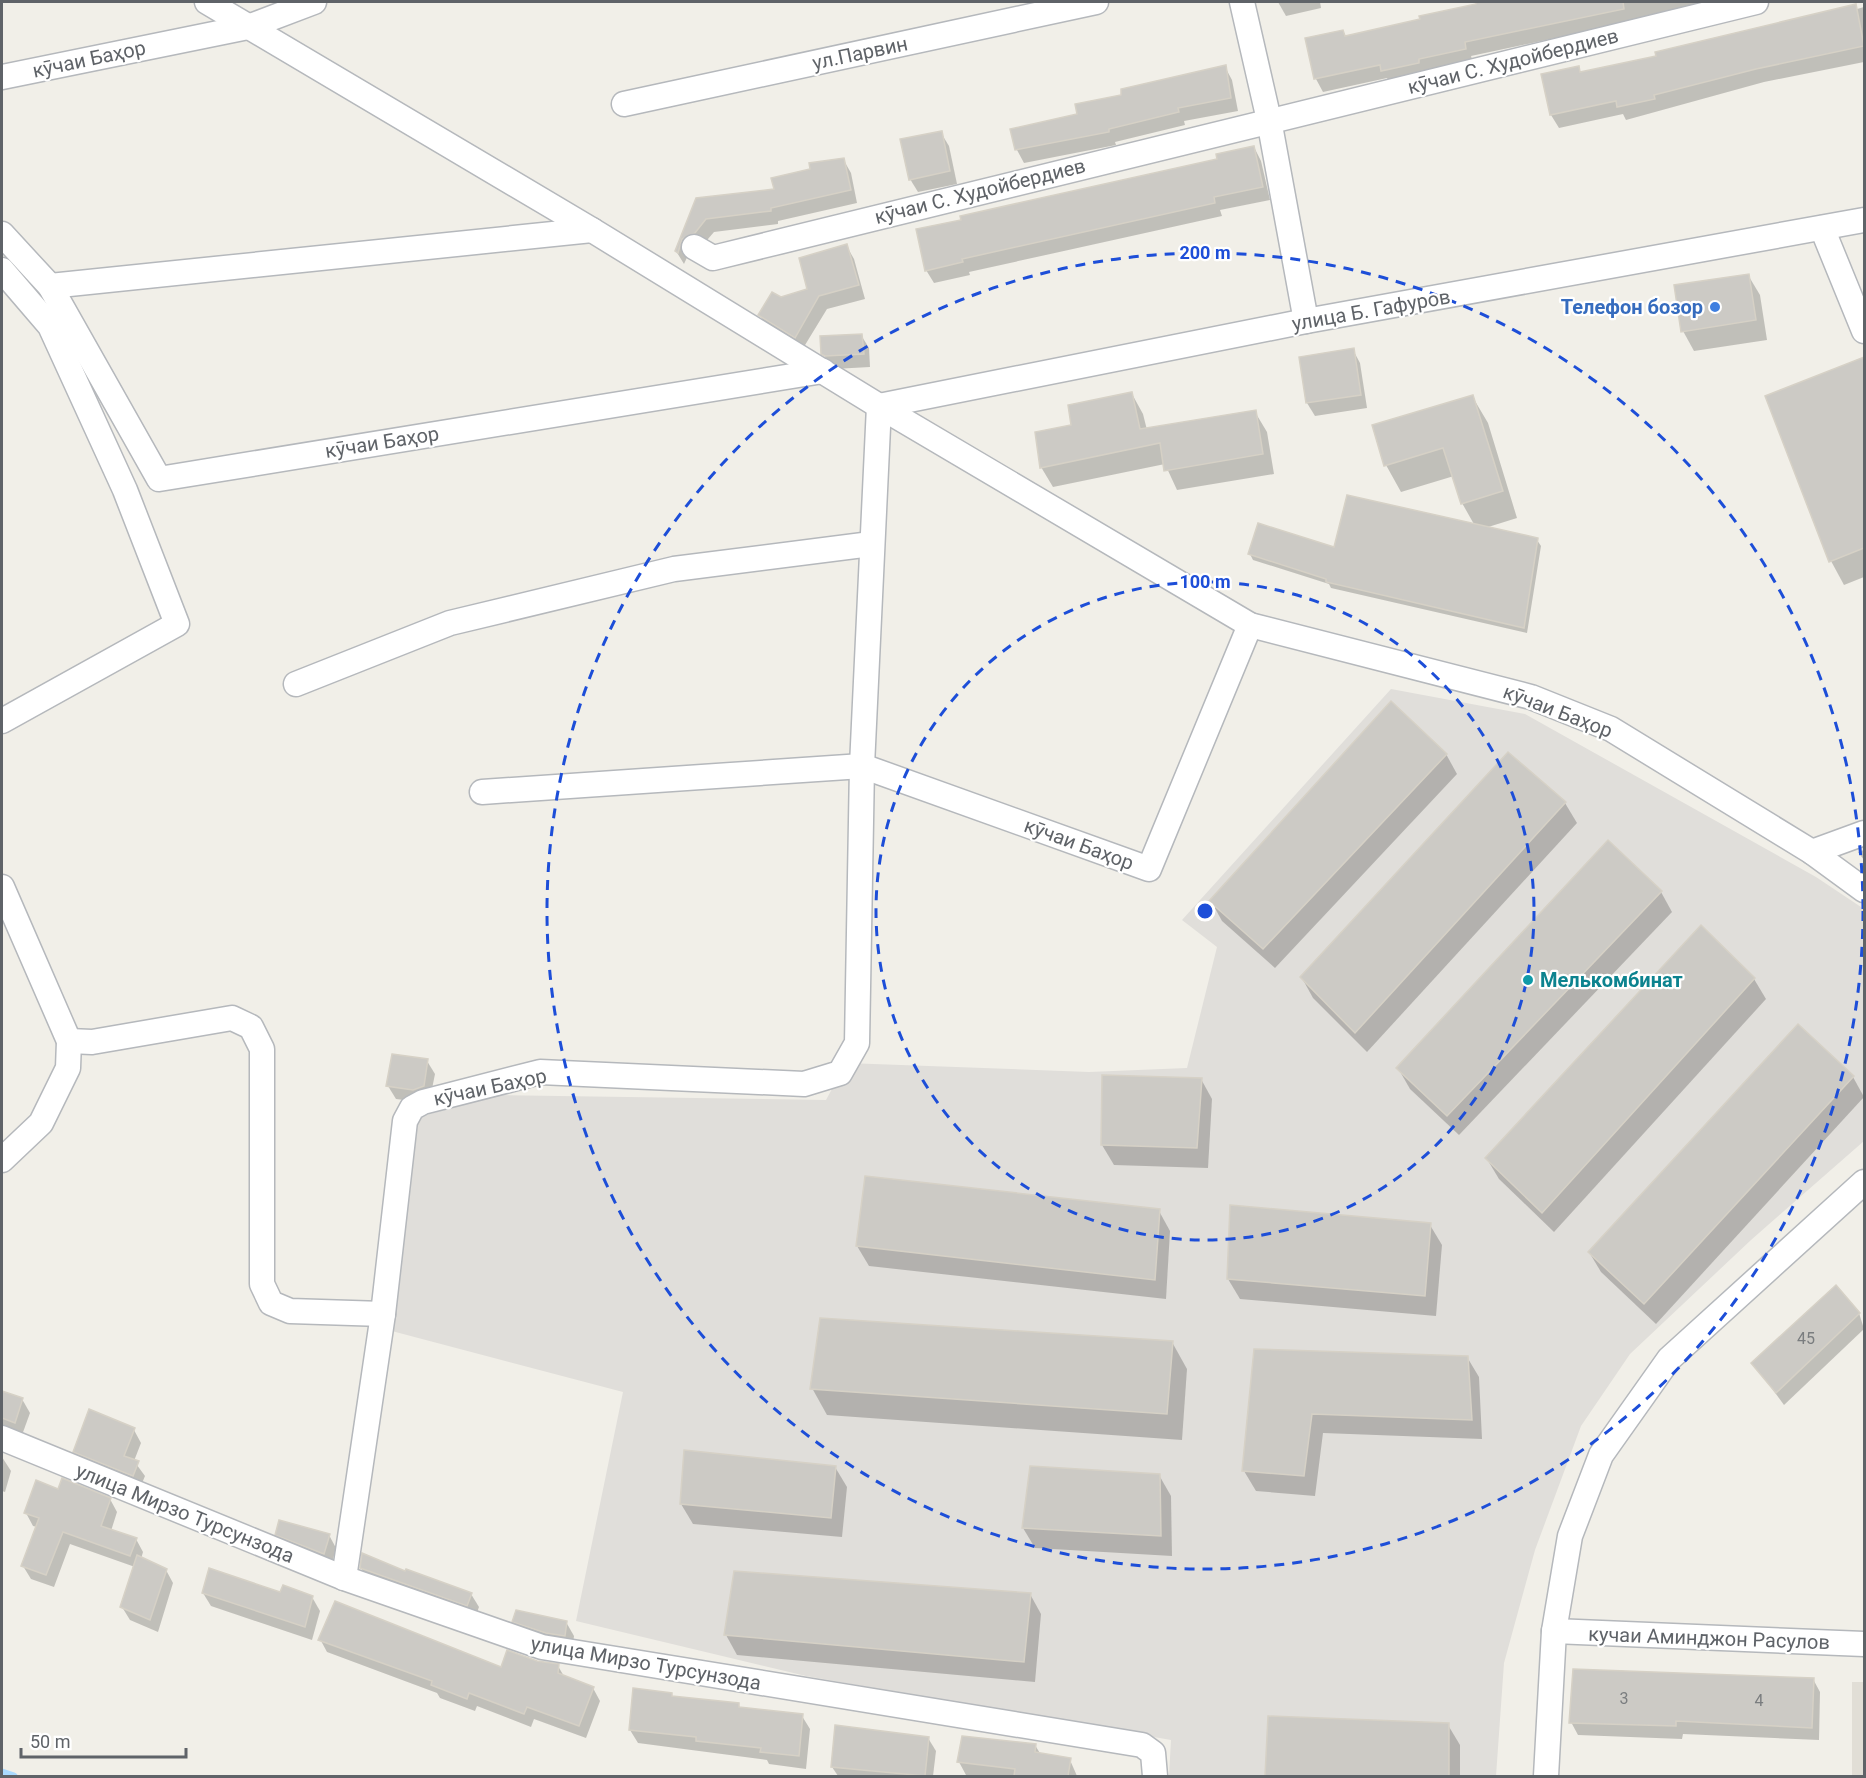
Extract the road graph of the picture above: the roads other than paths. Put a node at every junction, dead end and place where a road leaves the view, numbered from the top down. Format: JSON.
{"nodes":[{"id":1,"x":207,"y":2,"type":"edge"},
{"id":2,"x":314,"y":2,"type":"edge"},
{"id":3,"x":1096,"y":2,"type":"edge"},
{"id":4,"x":1242,"y":2,"type":"edge"},
{"id":5,"x":1756,"y":2,"type":"edge"},
{"id":6,"x":248,"y":27,"type":"junction"},
{"id":7,"x":2,"y":77,"type":"edge"},
{"id":8,"x":624,"y":104,"type":"dead end"},
{"id":9,"x":1269,"y":120,"type":"junction"},
{"id":10,"x":1864,"y":220,"type":"edge"},
{"id":11,"x":1822,"y":228,"type":"junction"},
{"id":12,"x":592,"y":230,"type":"junction"},
{"id":13,"x":2,"y":234,"type":"edge"},
{"id":14,"x":694,"y":247,"type":"dead end"},
{"id":15,"x":2,"y":270,"type":"edge"},
{"id":16,"x":50,"y":286,"type":"junction"},
{"id":17,"x":1306,"y":321,"type":"junction"},
{"id":18,"x":1864,"y":331,"type":"edge"},
{"id":19,"x":823,"y":371,"type":"junction"},
{"id":20,"x":879,"y":406,"type":"junction"},
{"id":21,"x":871,"y":544,"type":"junction"},
{"id":22,"x":1250,"y":625,"type":"junction"},
{"id":23,"x":296,"y":684,"type":"dead end"},
{"id":24,"x":2,"y":721,"type":"edge"},
{"id":25,"x":862,"y":766,"type":"junction"},
{"id":26,"x":482,"y":792,"type":"dead end"},
{"id":27,"x":1864,"y":833,"type":"edge"},
{"id":28,"x":1812,"y":852,"type":"junction"},
{"id":29,"x":2,"y":887,"type":"edge"},
{"id":30,"x":1864,"y":891,"type":"edge"},
{"id":31,"x":69,"y":1041,"type":"junction"},
{"id":32,"x":2,"y":1160,"type":"edge"},
{"id":33,"x":1863,"y":1185,"type":"edge"},
{"id":34,"x":383,"y":1314,"type":"junction"},
{"id":35,"x":2,"y":1438,"type":"edge"},
{"id":36,"x":344,"y":1578,"type":"junction"},
{"id":37,"x":1554,"y":1631,"type":"junction"},
{"id":38,"x":1864,"y":1644,"type":"edge"},
{"id":39,"x":1155,"y":1776,"type":"edge"},
{"id":40,"x":1546,"y":1776,"type":"edge"}],
"edges":[{"from":1,"to":6,"type":"street","name":"кӯчаи Баҳор"},
{"from":2,"to":6,"type":"street"},
{"from":3,"to":8,"type":"street","name":"ул.Парвин"},
{"from":4,"to":9,"type":"street"},
{"from":5,"to":9,"type":"street","name":"кӯчаи С. Худойбердиев"},
{"from":6,"to":7,"type":"street","name":"кӯчаи Баҳор"},
{"from":6,"to":12,"type":"street","name":"кӯчаи Баҳор"},
{"from":9,"to":14,"type":"street","name":"кӯчаи С. Худойбердиев"},
{"from":9,"to":17,"type":"street"},
{"from":10,"to":11,"type":"street","name":"улица Б. Гафуров"},
{"from":11,"to":17,"type":"street","name":"улица Б. Гафуров"},
{"from":11,"to":18,"type":"street"},
{"from":12,"to":16,"type":"street"},
{"from":12,"to":19,"type":"street","name":"кӯчаи Баҳор"},
{"from":13,"to":16,"type":"street","name":"кӯчаи Баҳор"},
{"from":15,"to":24,"type":"street"},
{"from":16,"to":19,"type":"street","name":"кӯчаи Баҳор"},
{"from":17,"to":20,"type":"street","name":"улица Б. Гафуров"},
{"from":19,"to":20,"type":"street","name":"кӯчаи Баҳор"},
{"from":20,"to":21,"type":"street","name":"кӯчаи Баҳор"},
{"from":20,"to":22,"type":"street","name":"кӯчаи Баҳор"},
{"from":21,"to":23,"type":"street"},
{"from":21,"to":25,"type":"street","name":"кӯчаи Баҳор"},
{"from":22,"to":25,"type":"street","name":"кӯчаи Баҳор"},
{"from":22,"to":28,"type":"street","name":"кӯчаи Баҳор"},
{"from":25,"to":26,"type":"street","name":"кӯчаи Баҳор"},
{"from":25,"to":34,"type":"street","name":"кӯчаи Баҳор"},
{"from":27,"to":28,"type":"street"},
{"from":28,"to":30,"type":"street","name":"кӯчаи Баҳор"},
{"from":29,"to":31,"type":"street"},
{"from":31,"to":32,"type":"street"},
{"from":31,"to":34,"type":"street"},
{"from":33,"to":37,"type":"street"},
{"from":34,"to":36,"type":"street","name":"кӯчаи Баҳор"},
{"from":35,"to":36,"type":"street","name":"улица Мирзо Турсунзода"},
{"from":36,"to":39,"type":"street","name":"улица Мирзо Турсунзода"},
{"from":37,"to":38,"type":"street","name":"кучаи Аминджон Расулов"},
{"from":37,"to":40,"type":"street"}]}
